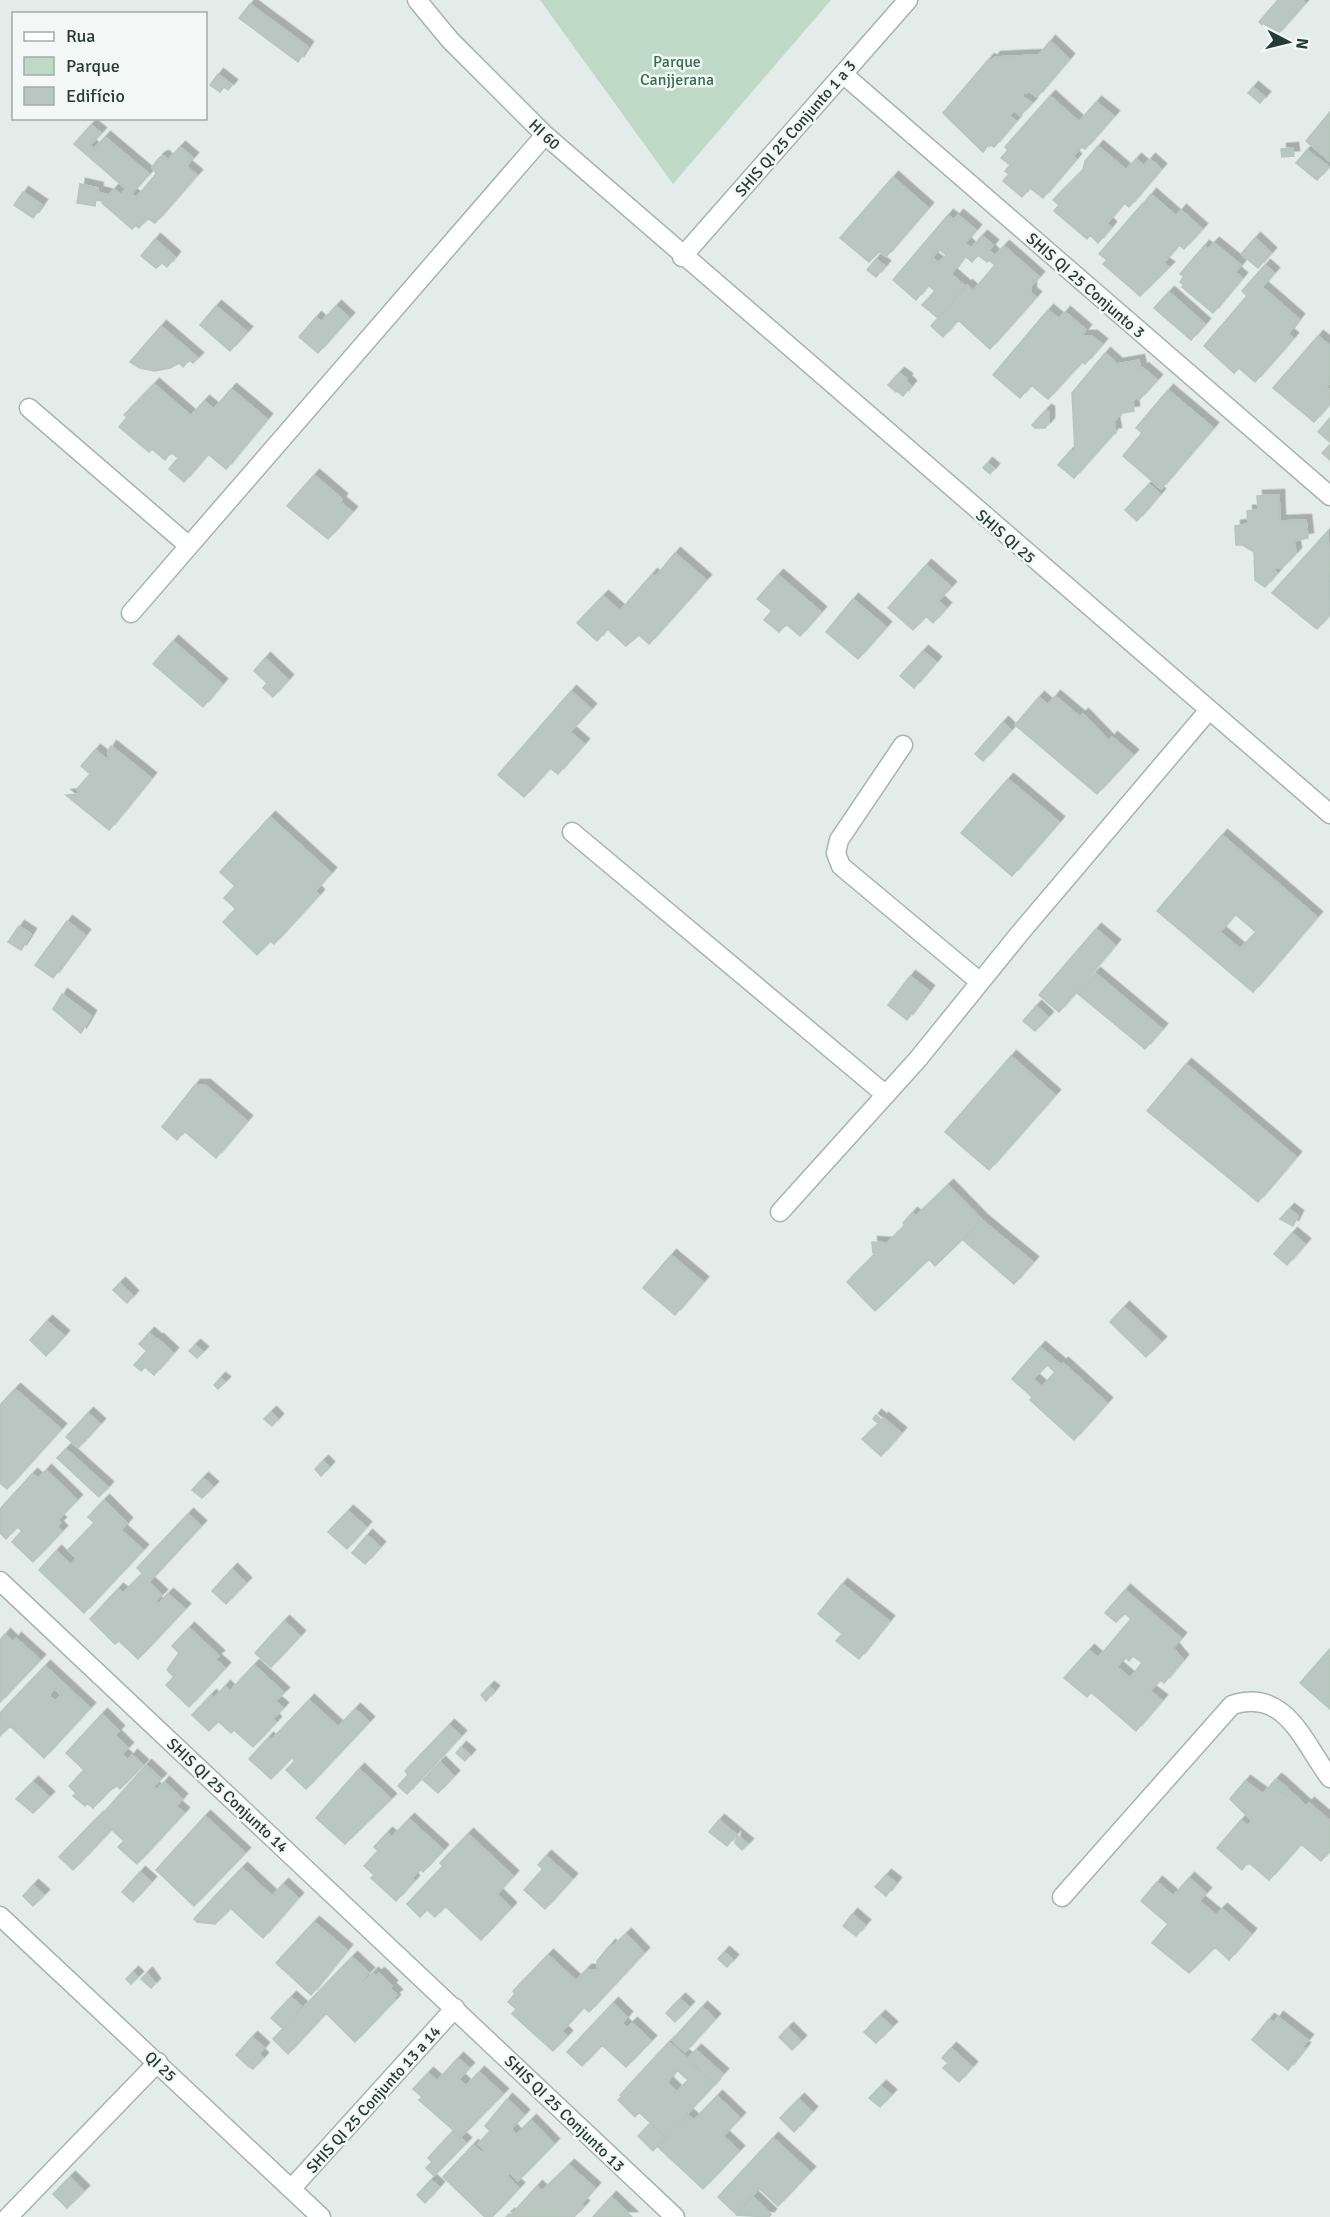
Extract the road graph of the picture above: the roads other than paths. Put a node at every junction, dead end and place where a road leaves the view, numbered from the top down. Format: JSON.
{"nodes":[{"id":1,"x":417,"y":0,"type":"edge"},
{"id":2,"x":908,"y":0,"type":"edge"},
{"id":3,"x":843,"y":74,"type":"junction"},
{"id":4,"x":545,"y":135,"type":"junction"},
{"id":5,"x":682,"y":256,"type":"junction"},
{"id":6,"x":29,"y":408,"type":"dead end"},
{"id":7,"x":1330,"y":496,"type":"edge"},
{"id":8,"x":189,"y":546,"type":"junction"},
{"id":9,"x":131,"y":613,"type":"dead end"},
{"id":10,"x":1209,"y":710,"type":"junction"},
{"id":11,"x":903,"y":745,"type":"dead end"},
{"id":12,"x":1330,"y":814,"type":"edge"},
{"id":13,"x":572,"y":832,"type":"dead end"},
{"id":14,"x":980,"y":982,"type":"junction"},
{"id":15,"x":886,"y":1095,"type":"junction"},
{"id":16,"x":780,"y":1212,"type":"dead end"},
{"id":17,"x":0,"y":1581,"type":"edge"},
{"id":18,"x":1330,"y":1778,"type":"edge"},
{"id":19,"x":1062,"y":1897,"type":"dead end"},
{"id":20,"x":0,"y":1916,"type":"edge"},
{"id":21,"x":455,"y":2008,"type":"junction"},
{"id":22,"x":158,"y":2062,"type":"junction"},
{"id":23,"x":291,"y":2189,"type":"junction"},
{"id":24,"x":8,"y":2217,"type":"edge"},
{"id":25,"x":321,"y":2217,"type":"edge"},
{"id":26,"x":675,"y":2217,"type":"edge"}],
"edges":[{"from":1,"to":4,"type":"street","name":"HI 60"},
{"from":2,"to":3,"type":"street","name":"SHIS QI 25 Conjunto 1 a 3"},
{"from":3,"to":5,"type":"street","name":"SHIS QI 25 Conjunto 1 a 3"},
{"from":3,"to":7,"type":"street","name":"SHIS QI 25 Conjunto 3"},
{"from":4,"to":5,"type":"street","name":"HI 60"},
{"from":4,"to":8,"type":"street"},
{"from":5,"to":10,"type":"street","name":"SHIS QI 25"},
{"from":6,"to":8,"type":"street"},
{"from":8,"to":9,"type":"street"},
{"from":10,"to":12,"type":"street","name":"SHIS QI 25"},
{"from":10,"to":14,"type":"street"},
{"from":11,"to":14,"type":"street"},
{"from":13,"to":15,"type":"street"},
{"from":14,"to":15,"type":"street"},
{"from":15,"to":16,"type":"street"},
{"from":17,"to":21,"type":"street","name":"SHIS QI 25 Conjunto 14"},
{"from":18,"to":19,"type":"street"},
{"from":20,"to":22,"type":"street","name":"QI 25"},
{"from":21,"to":23,"type":"street","name":"SHIS QI 25 Conjunto 13 a 14"},
{"from":21,"to":26,"type":"street","name":"SHIS QI 25 Conjunto 13"},
{"from":22,"to":23,"type":"street","name":"QI 25"},
{"from":22,"to":24,"type":"street"},
{"from":23,"to":25,"type":"street","name":"QI 25"}]}
